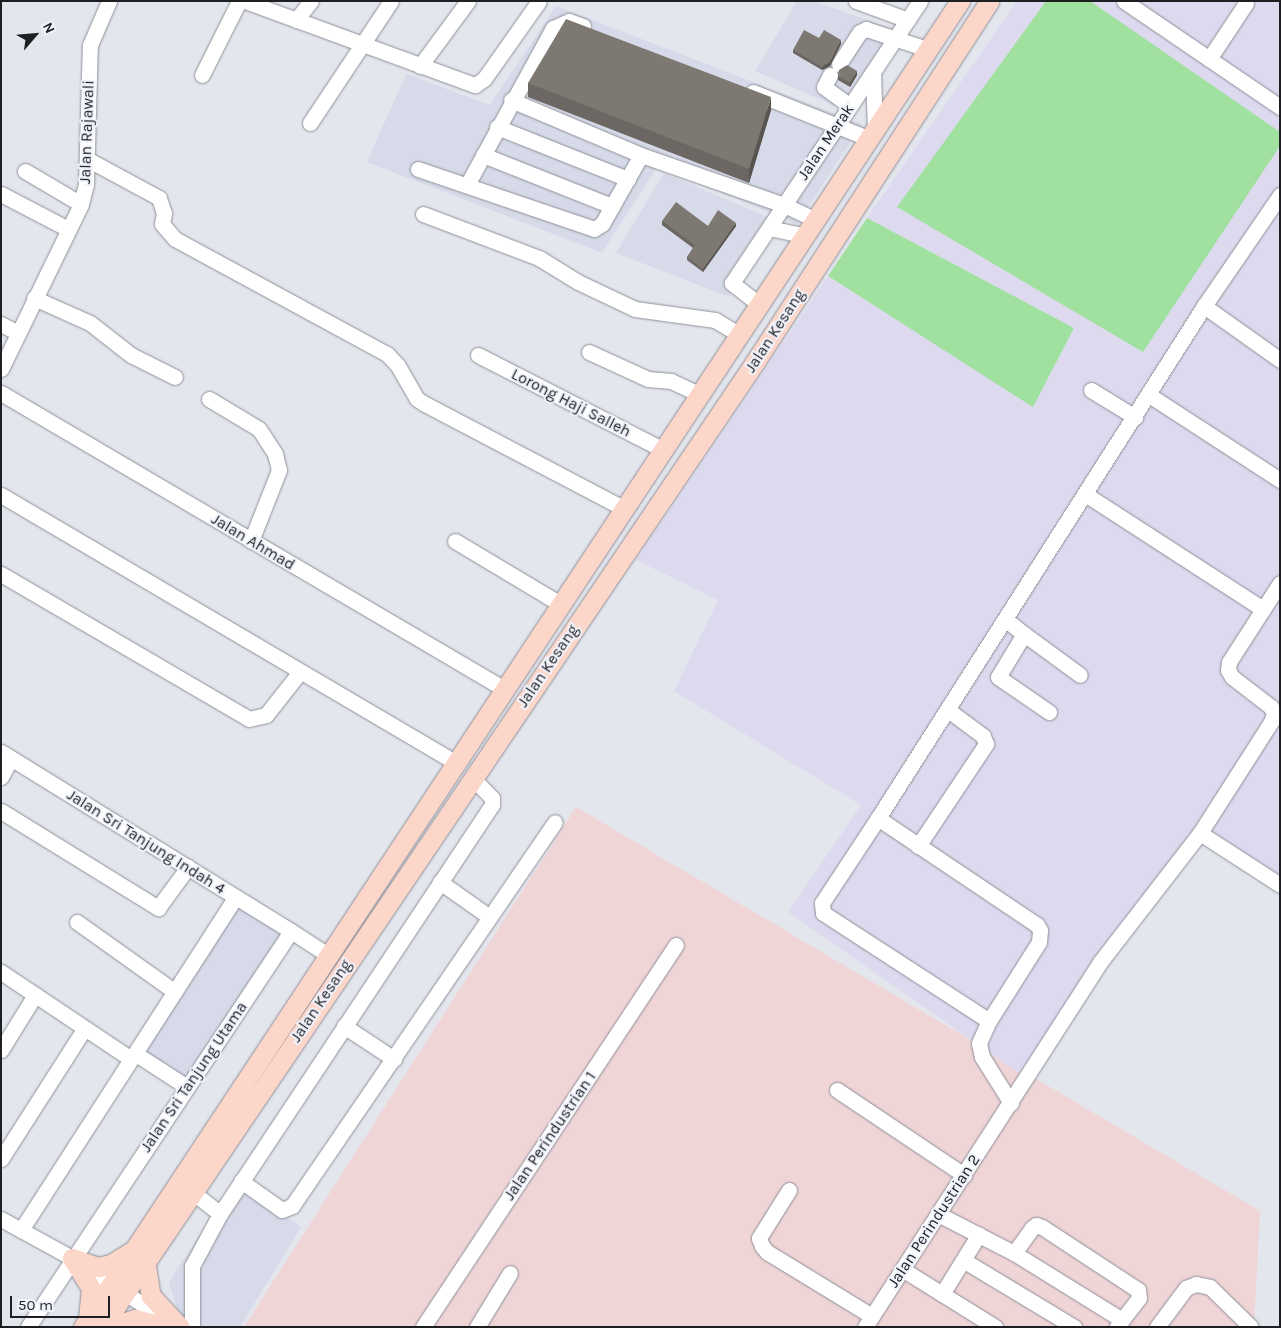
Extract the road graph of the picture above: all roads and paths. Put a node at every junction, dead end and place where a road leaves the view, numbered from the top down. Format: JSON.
{"nodes":[{"id":1,"x":109,"y":1,"type":"edge"},
{"id":2,"x":239,"y":1,"type":"edge"},
{"id":3,"x":245,"y":1,"type":"edge"},
{"id":4,"x":311,"y":1,"type":"edge"},
{"id":5,"x":391,"y":1,"type":"edge"},
{"id":6,"x":468,"y":1,"type":"edge"},
{"id":7,"x":539,"y":1,"type":"edge"},
{"id":8,"x":856,"y":1,"type":"edge"},
{"id":9,"x":920,"y":1,"type":"edge"},
{"id":10,"x":960,"y":1,"type":"edge"},
{"id":11,"x":989,"y":1,"type":"edge"},
{"id":12,"x":1124,"y":1,"type":"edge"},
{"id":13,"x":1246,"y":3,"type":"dead end"},
{"id":14,"x":296,"y":20,"type":"junction"},
{"id":15,"x":908,"y":20,"type":"junction"},
{"id":16,"x":597,"y":31,"type":"edge"},
{"id":17,"x":895,"y":38,"type":"junction"},
{"id":18,"x":360,"y":45,"type":"junction"},
{"id":19,"x":927,"y":49,"type":"junction"},
{"id":20,"x":1209,"y":59,"type":"junction"},
{"id":21,"x":420,"y":66,"type":"junction"},
{"id":22,"x":873,"y":72,"type":"junction"},
{"id":23,"x":202,"y":75,"type":"dead end"},
{"id":24,"x":735,"y":85,"type":"edge"},
{"id":25,"x":510,"y":100,"type":"junction"},
{"id":26,"x":850,"y":106,"type":"junction"},
{"id":27,"x":1280,"y":107,"type":"edge"},
{"id":28,"x":310,"y":123,"type":"dead end"},
{"id":29,"x":837,"y":125,"type":"junction"},
{"id":30,"x":497,"y":127,"type":"junction"},
{"id":31,"x":873,"y":136,"type":"junction"},
{"id":32,"x":483,"y":155,"type":"junction"},
{"id":33,"x":641,"y":155,"type":"junction"},
{"id":34,"x":87,"y":159,"type":"junction"},
{"id":35,"x":418,"y":169,"type":"dead end"},
{"id":36,"x":26,"y":171,"type":"dead end"},
{"id":37,"x":628,"y":179,"type":"junction"},
{"id":38,"x":467,"y":185,"type":"junction"},
{"id":39,"x":1,"y":194,"type":"edge"},
{"id":40,"x":1280,"y":195,"type":"edge"},
{"id":41,"x":81,"y":204,"type":"junction"},
{"id":42,"x":784,"y":205,"type":"junction"},
{"id":43,"x":612,"y":206,"type":"junction"},
{"id":44,"x":423,"y":214,"type":"dead end"},
{"id":45,"x":816,"y":220,"type":"junction"},
{"id":46,"x":769,"y":228,"type":"junction"},
{"id":47,"x":68,"y":229,"type":"junction"},
{"id":48,"x":806,"y":236,"type":"junction"},
{"id":49,"x":34,"y":298,"type":"junction"},
{"id":50,"x":760,"y":306,"type":"junction"},
{"id":51,"x":1204,"y":306,"type":"junction"},
{"id":52,"x":1,"y":324,"type":"edge"},
{"id":53,"x":18,"y":333,"type":"junction"},
{"id":54,"x":740,"y":335,"type":"junction"},
{"id":55,"x":588,"y":352,"type":"dead end"},
{"id":56,"x":478,"y":355,"type":"dead end"},
{"id":57,"x":1280,"y":360,"type":"edge"},
{"id":58,"x":1,"y":369,"type":"edge"},
{"id":59,"x":175,"y":377,"type":"dead end"},
{"id":60,"x":1091,"y":390,"type":"dead end"},
{"id":61,"x":1,"y":393,"type":"edge"},
{"id":62,"x":701,"y":395,"type":"junction"},
{"id":63,"x":1149,"y":395,"type":"junction"},
{"id":64,"x":209,"y":399,"type":"dead end"},
{"id":65,"x":1135,"y":417,"type":"junction"},
{"id":66,"x":664,"y":450,"type":"junction"},
{"id":67,"x":1280,"y":480,"type":"edge"},
{"id":68,"x":1085,"y":494,"type":"junction"},
{"id":69,"x":1,"y":495,"type":"edge"},
{"id":70,"x":625,"y":509,"type":"junction"},
{"id":71,"x":251,"y":541,"type":"junction"},
{"id":72,"x":454,"y":541,"type":"dead end"},
{"id":73,"x":1,"y":574,"type":"edge"},
{"id":74,"x":1280,"y":583,"type":"edge"},
{"id":75,"x":562,"y":605,"type":"junction"},
{"id":76,"x":1263,"y":609,"type":"junction"},
{"id":77,"x":1006,"y":620,"type":"junction"},
{"id":78,"x":1024,"y":634,"type":"junction"},
{"id":79,"x":299,"y":673,"type":"junction"},
{"id":80,"x":1080,"y":675,"type":"dead end"},
{"id":81,"x":506,"y":690,"type":"junction"},
{"id":82,"x":948,"y":710,"type":"junction"},
{"id":83,"x":1049,"y":712,"type":"dead end"},
{"id":84,"x":6,"y":755,"type":"edge"},
{"id":85,"x":458,"y":764,"type":"junction"},
{"id":86,"x":1,"y":776,"type":"edge"},
{"id":87,"x":478,"y":784,"type":"junction"},
{"id":88,"x":1,"y":811,"type":"edge"},
{"id":89,"x":878,"y":818,"type":"junction"},
{"id":90,"x":555,"y":822,"type":"dead end"},
{"id":91,"x":1200,"y":833,"type":"junction"},
{"id":92,"x":918,"y":846,"type":"junction"},
{"id":93,"x":188,"y":867,"type":"junction"},
{"id":94,"x":440,"y":882,"type":"junction"},
{"id":95,"x":1280,"y":885,"type":"edge"},
{"id":96,"x":236,"y":897,"type":"junction"},
{"id":97,"x":488,"y":916,"type":"junction"},
{"id":98,"x":77,"y":922,"type":"dead end"},
{"id":99,"x":291,"y":931,"type":"junction"},
{"id":100,"x":676,"y":946,"type":"dead end"},
{"id":101,"x":328,"y":955,"type":"junction"},
{"id":102,"x":1,"y":972,"type":"edge"},
{"id":103,"x":175,"y":992,"type":"junction"},
{"id":104,"x":35,"y":995,"type":"junction"},
{"id":105,"x":989,"y":1020,"type":"junction"},
{"id":106,"x":344,"y":1026,"type":"junction"},
{"id":107,"x":84,"y":1029,"type":"junction"},
{"id":108,"x":1,"y":1050,"type":"edge"},
{"id":109,"x":133,"y":1056,"type":"junction"},
{"id":110,"x":394,"y":1059,"type":"junction"},
{"id":111,"x":187,"y":1087,"type":"junction"},
{"id":112,"x":837,"y":1090,"type":"dead end"},
{"id":113,"x":1007,"y":1109,"type":"junction"},
{"id":114,"x":1,"y":1159,"type":"edge"},
{"id":115,"x":964,"y":1174,"type":"junction"},
{"id":116,"x":240,"y":1181,"type":"junction"},
{"id":117,"x":790,"y":1190,"type":"dead end"},
{"id":118,"x":196,"y":1195,"type":"junction"},
{"id":119,"x":218,"y":1213,"type":"junction"},
{"id":120,"x":938,"y":1214,"type":"junction"},
{"id":121,"x":1,"y":1219,"type":"edge"},
{"id":122,"x":20,"y":1230,"type":"junction"},
{"id":123,"x":979,"y":1234,"type":"junction"},
{"id":124,"x":1014,"y":1253,"type":"junction"},
{"id":125,"x":139,"y":1255,"type":"junction"},
{"id":126,"x":72,"y":1258,"type":"junction"},
{"id":127,"x":963,"y":1260,"type":"junction"},
{"id":128,"x":902,"y":1269,"type":"junction"},
{"id":129,"x":510,"y":1273,"type":"dead end"},
{"id":130,"x":118,"y":1290,"type":"junction"},
{"id":131,"x":942,"y":1294,"type":"junction"},
{"id":132,"x":868,"y":1321,"type":"edge"},
{"id":133,"x":1120,"y":1323,"type":"edge"},
{"id":134,"x":91,"y":1324,"type":"edge"},
{"id":135,"x":28,"y":1327,"type":"edge"},
{"id":136,"x":109,"y":1327,"type":"edge"},
{"id":137,"x":168,"y":1327,"type":"edge"},
{"id":138,"x":179,"y":1327,"type":"edge"},
{"id":139,"x":192,"y":1327,"type":"edge"},
{"id":140,"x":423,"y":1327,"type":"edge"},
{"id":141,"x":478,"y":1327,"type":"edge"},
{"id":142,"x":995,"y":1327,"type":"edge"},
{"id":143,"x":1074,"y":1327,"type":"edge"},
{"id":144,"x":1157,"y":1327,"type":"edge"},
{"id":145,"x":1251,"y":1327,"type":"edge"}],
"edges":[{"from":1,"to":34,"type":"street","name":"Jalan Rajawali"},
{"from":2,"to":23,"type":"street"},
{"from":3,"to":14,"type":"street"},
{"from":4,"to":14,"type":"street"},
{"from":5,"to":18,"type":"street"},
{"from":6,"to":21,"type":"street"},
{"from":7,"to":21,"type":"street"},
{"from":8,"to":15,"type":"street"},
{"from":9,"to":15,"type":"street","name":"Jalan Merak"},
{"from":10,"to":19,"type":"main road","name":"Jalan Kesang"},
{"from":11,"to":87,"type":"main road","name":"Jalan Kesang"},
{"from":12,"to":20,"type":"street"},
{"from":13,"to":20,"type":"street"},
{"from":14,"to":18,"type":"street"},
{"from":15,"to":17,"type":"street","name":"Jalan Merak"},
{"from":16,"to":25,"type":"street"},
{"from":17,"to":19,"type":"street"},
{"from":17,"to":22,"type":"street","name":"Jalan Merak"},
{"from":17,"to":26,"type":"street"},
{"from":18,"to":21,"type":"street"},
{"from":18,"to":28,"type":"street"},
{"from":19,"to":31,"type":"main road","name":"Jalan Kesang"},
{"from":20,"to":27,"type":"street"},
{"from":22,"to":26,"type":"street","name":"Jalan Merak"},
{"from":22,"to":31,"type":"street"},
{"from":24,"to":29,"type":"street"},
{"from":25,"to":30,"type":"street"},
{"from":25,"to":33,"type":"street"},
{"from":26,"to":29,"type":"street","name":"Jalan Merak"},
{"from":29,"to":31,"type":"street"},
{"from":29,"to":42,"type":"street","name":"Jalan Merak"},
{"from":30,"to":32,"type":"street"},
{"from":30,"to":37,"type":"street"},
{"from":31,"to":45,"type":"main road","name":"Jalan Kesang"},
{"from":32,"to":38,"type":"street"},
{"from":32,"to":43,"type":"street"},
{"from":33,"to":37,"type":"street"},
{"from":33,"to":42,"type":"street"},
{"from":34,"to":41,"type":"street","name":"Jalan Rajawali"},
{"from":34,"to":70,"type":"street"},
{"from":35,"to":38,"type":"street"},
{"from":36,"to":41,"type":"street"},
{"from":37,"to":43,"type":"street"},
{"from":38,"to":43,"type":"street"},
{"from":39,"to":47,"type":"street"},
{"from":40,"to":51,"type":"street"},
{"from":41,"to":47,"type":"street","name":"Jalan Rajawali"},
{"from":42,"to":45,"type":"street"},
{"from":42,"to":46,"type":"street","name":"Jalan Merak"},
{"from":44,"to":54,"type":"street"},
{"from":45,"to":48,"type":"main road","name":"Jalan Kesang"},
{"from":46,"to":48,"type":"street"},
{"from":46,"to":50,"type":"street","name":"Jalan Merak"},
{"from":47,"to":49,"type":"street","name":"Jalan Rajawali"},
{"from":48,"to":50,"type":"main road","name":"Jalan Kesang"},
{"from":49,"to":53,"type":"street","name":"Jalan Rajawali"},
{"from":49,"to":59,"type":"street"},
{"from":50,"to":54,"type":"main road","name":"Jalan Kesang"},
{"from":51,"to":57,"type":"street"},
{"from":51,"to":63,"type":"street"},
{"from":52,"to":53,"type":"street"},
{"from":53,"to":58,"type":"street","name":"Jalan Rajawali"},
{"from":54,"to":62,"type":"main road","name":"Jalan Kesang"},
{"from":55,"to":62,"type":"street"},
{"from":56,"to":66,"type":"street","name":"Lorong Haji Salleh"},
{"from":60,"to":65,"type":"street"},
{"from":61,"to":71,"type":"street","name":"Jalan Ahmad"},
{"from":62,"to":66,"type":"main road","name":"Jalan Kesang"},
{"from":63,"to":65,"type":"street"},
{"from":63,"to":67,"type":"street"},
{"from":64,"to":71,"type":"street"},
{"from":65,"to":68,"type":"street"},
{"from":66,"to":70,"type":"main road","name":"Jalan Kesang"},
{"from":68,"to":76,"type":"street"},
{"from":68,"to":77,"type":"street"},
{"from":69,"to":79,"type":"street"},
{"from":70,"to":75,"type":"main road","name":"Jalan Kesang"},
{"from":71,"to":81,"type":"street","name":"Jalan Ahmad"},
{"from":72,"to":75,"type":"street"},
{"from":73,"to":79,"type":"street"},
{"from":74,"to":76,"type":"street"},
{"from":75,"to":81,"type":"main road","name":"Jalan Kesang"},
{"from":76,"to":91,"type":"street","name":"Jalan Perindustrian 2"},
{"from":77,"to":78,"type":"street"},
{"from":77,"to":82,"type":"street"},
{"from":78,"to":80,"type":"street"},
{"from":78,"to":83,"type":"street"},
{"from":79,"to":85,"type":"street"},
{"from":81,"to":85,"type":"main road","name":"Jalan Kesang"},
{"from":82,"to":89,"type":"street"},
{"from":82,"to":92,"type":"street"},
{"from":84,"to":86,"type":"street"},
{"from":84,"to":93,"type":"street","name":"Jalan Sri Tanjung Indah 4"},
{"from":85,"to":101,"type":"main road","name":"Jalan Kesang"},
{"from":87,"to":94,"type":"street"},
{"from":87,"to":118,"type":"main road","name":"Jalan Kesang"},
{"from":88,"to":93,"type":"street"},
{"from":89,"to":92,"type":"street"},
{"from":89,"to":105,"type":"street"},
{"from":90,"to":97,"type":"street"},
{"from":91,"to":95,"type":"street"},
{"from":91,"to":113,"type":"street","name":"Jalan Perindustrian 2"},
{"from":92,"to":105,"type":"street"},
{"from":93,"to":96,"type":"street","name":"Jalan Sri Tanjung Indah 4"},
{"from":94,"to":97,"type":"street"},
{"from":94,"to":106,"type":"street"},
{"from":96,"to":99,"type":"street","name":"Jalan Sri Tanjung Indah 4"},
{"from":96,"to":103,"type":"street"},
{"from":97,"to":110,"type":"street"},
{"from":98,"to":103,"type":"street"},
{"from":99,"to":101,"type":"street"},
{"from":99,"to":111,"type":"street","name":"Jalan Sri Tanjung Utama"},
{"from":100,"to":140,"type":"street","name":"Jalan Perindustrian 1"},
{"from":101,"to":125,"type":"main road","name":"Jalan Kesang"},
{"from":102,"to":104,"type":"street"},
{"from":103,"to":109,"type":"street"},
{"from":104,"to":107,"type":"street"},
{"from":104,"to":108,"type":"street"},
{"from":105,"to":113,"type":"street"},
{"from":106,"to":110,"type":"street"},
{"from":106,"to":116,"type":"street"},
{"from":107,"to":109,"type":"street"},
{"from":107,"to":114,"type":"street"},
{"from":109,"to":111,"type":"street"},
{"from":109,"to":122,"type":"street"},
{"from":110,"to":116,"type":"street"},
{"from":111,"to":126,"type":"street","name":"Jalan Sri Tanjung Utama"},
{"from":112,"to":115,"type":"street"},
{"from":113,"to":115,"type":"street","name":"Jalan Perindustrian 2"},
{"from":115,"to":120,"type":"street","name":"Jalan Perindustrian 2"},
{"from":116,"to":119,"type":"street"},
{"from":117,"to":132,"type":"street"},
{"from":118,"to":119,"type":"street"},
{"from":118,"to":125,"type":"main road","name":"Jalan Kesang"},
{"from":119,"to":139,"type":"street"},
{"from":120,"to":123,"type":"street"},
{"from":120,"to":128,"type":"street","name":"Jalan Perindustrian 2"},
{"from":121,"to":122,"type":"street"},
{"from":122,"to":126,"type":"street"},
{"from":123,"to":124,"type":"street"},
{"from":123,"to":127,"type":"street"},
{"from":124,"to":133,"type":"street"},
{"from":124,"to":133,"type":"street"},
{"from":125,"to":126,"type":"main road"},
{"from":125,"to":130,"type":"main road","name":"Jalan Kesang"},
{"from":125,"to":138,"type":"main road"},
{"from":126,"to":130,"type":"street"},
{"from":126,"to":134,"type":"main road"},
{"from":126,"to":135,"type":"street","name":"Jalan Sri Tanjung Utama"},
{"from":127,"to":131,"type":"street"},
{"from":127,"to":143,"type":"street"},
{"from":128,"to":131,"type":"street"},
{"from":128,"to":132,"type":"street","name":"Jalan Perindustrian 2"},
{"from":129,"to":141,"type":"street"},
{"from":130,"to":134,"type":"main road","name":"Jalan Kesang"},
{"from":130,"to":138,"type":"street"},
{"from":131,"to":142,"type":"street"},
{"from":136,"to":137,"type":"main road"},
{"from":144,"to":145,"type":"street"}]}
